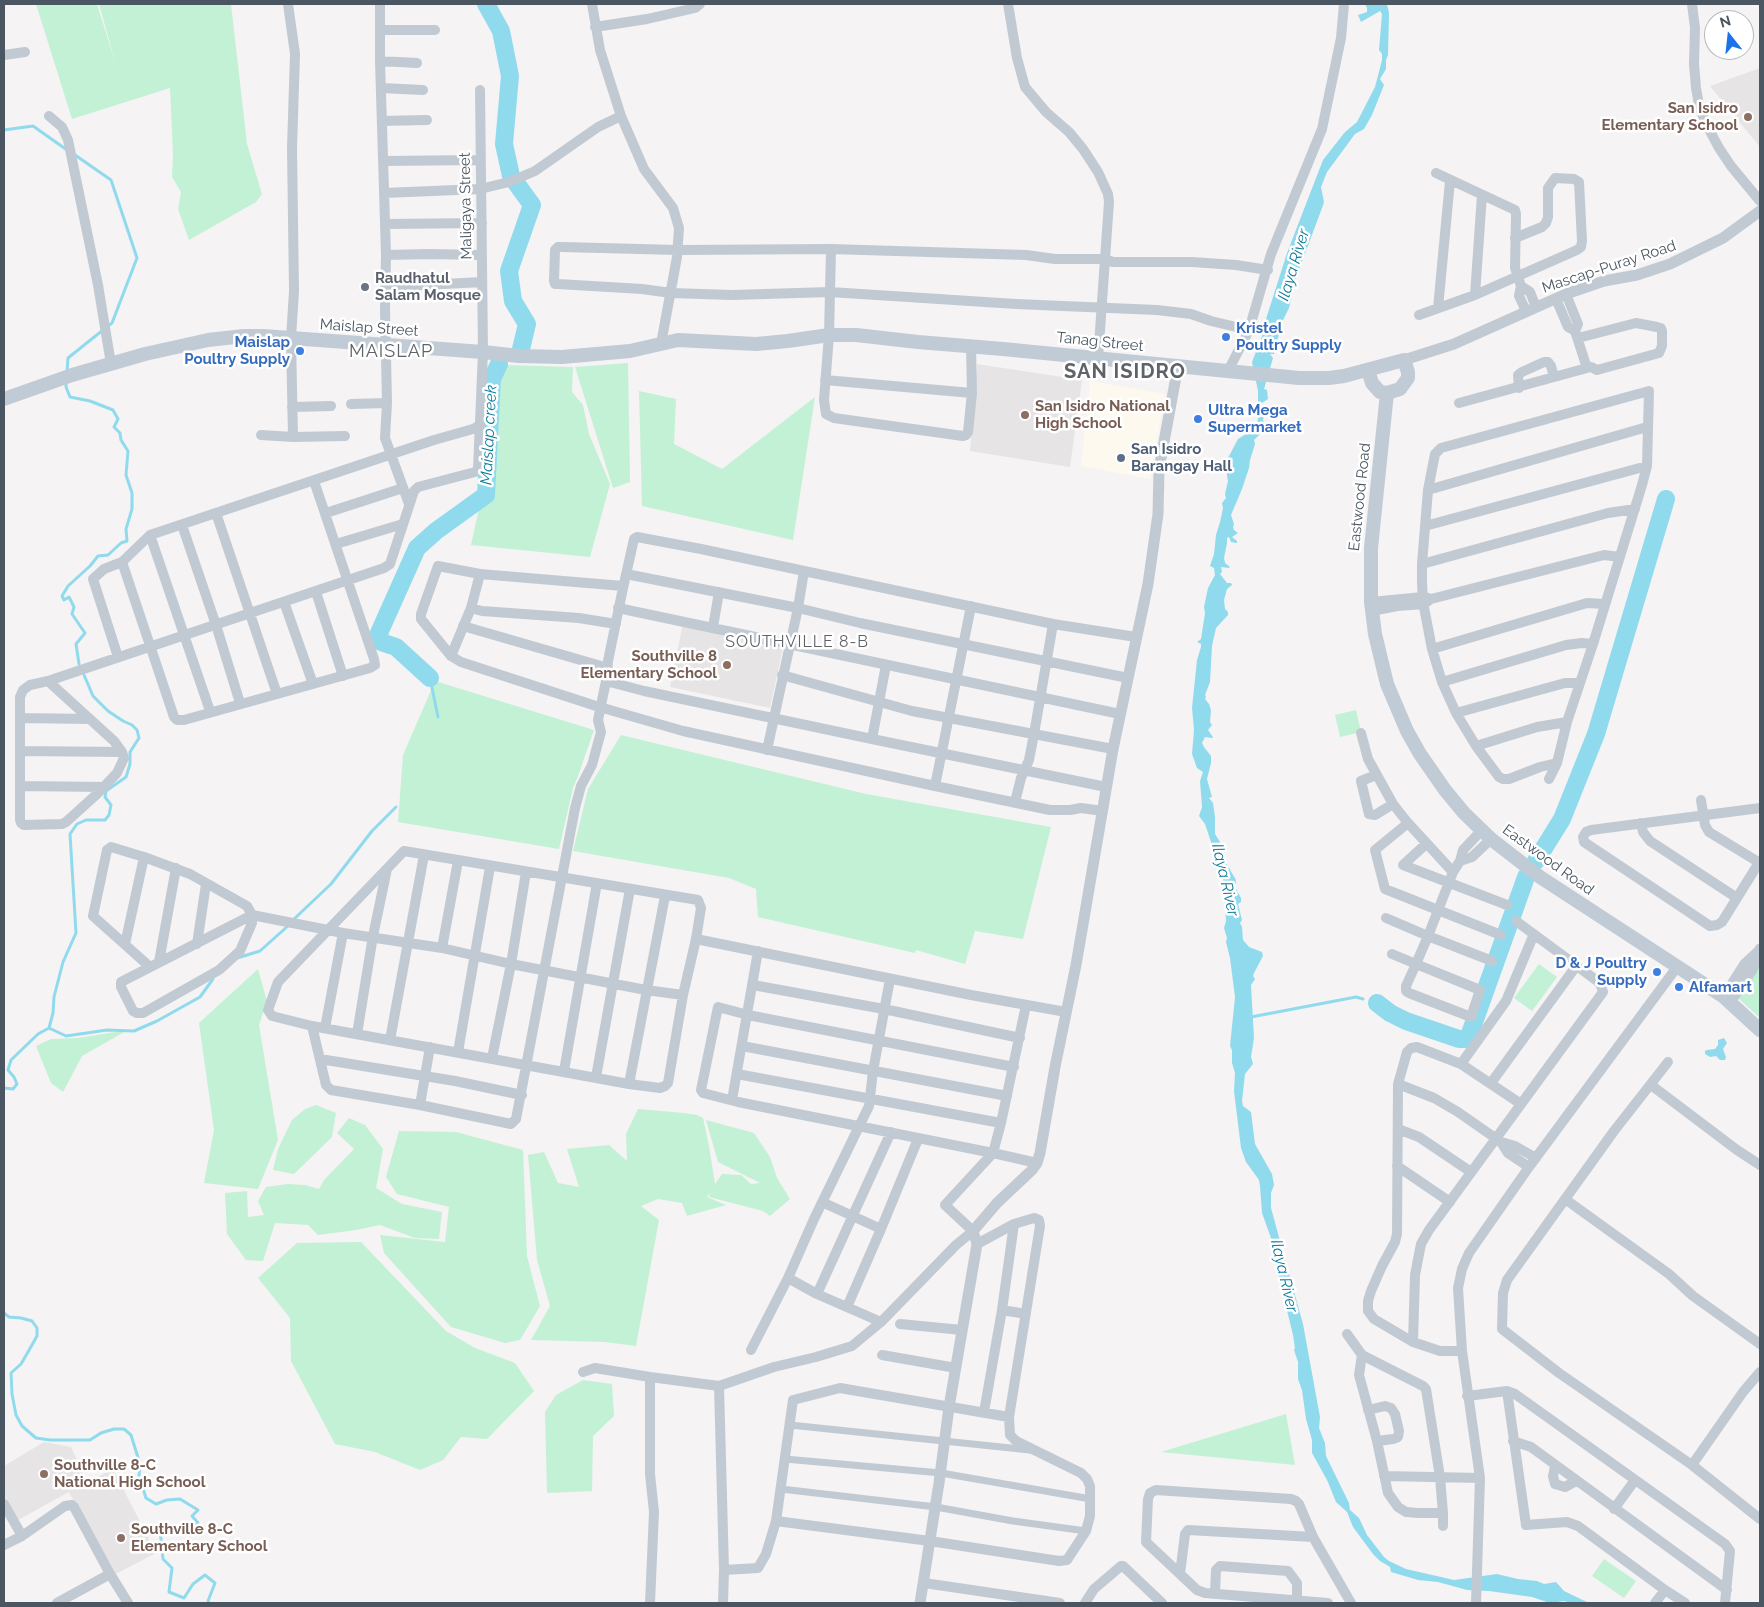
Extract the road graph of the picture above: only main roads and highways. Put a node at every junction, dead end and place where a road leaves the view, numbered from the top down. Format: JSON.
{"nodes":[{"id":1,"x":829,"y":335,"type":"joint"},
{"id":2,"x":1368,"y":370,"type":"junction"},
{"id":3,"x":1387,"y":393,"type":"junction"},
{"id":4,"x":4,"y":399,"type":"edge"},
{"id":5,"x":1760,"y":1030,"type":"edge"}],
"edges":[{"from":1,"to":2,"type":"main road","name":"Tanag Street"},
{"from":1,"to":4,"type":"main road","name":"Maislap Street"},
{"from":2,"to":3,"type":"main road"},
{"from":2,"to":3,"type":"main road","name":"Tanag Street"},
{"from":3,"to":5,"type":"main road","name":"Eastwood Road"}]}
